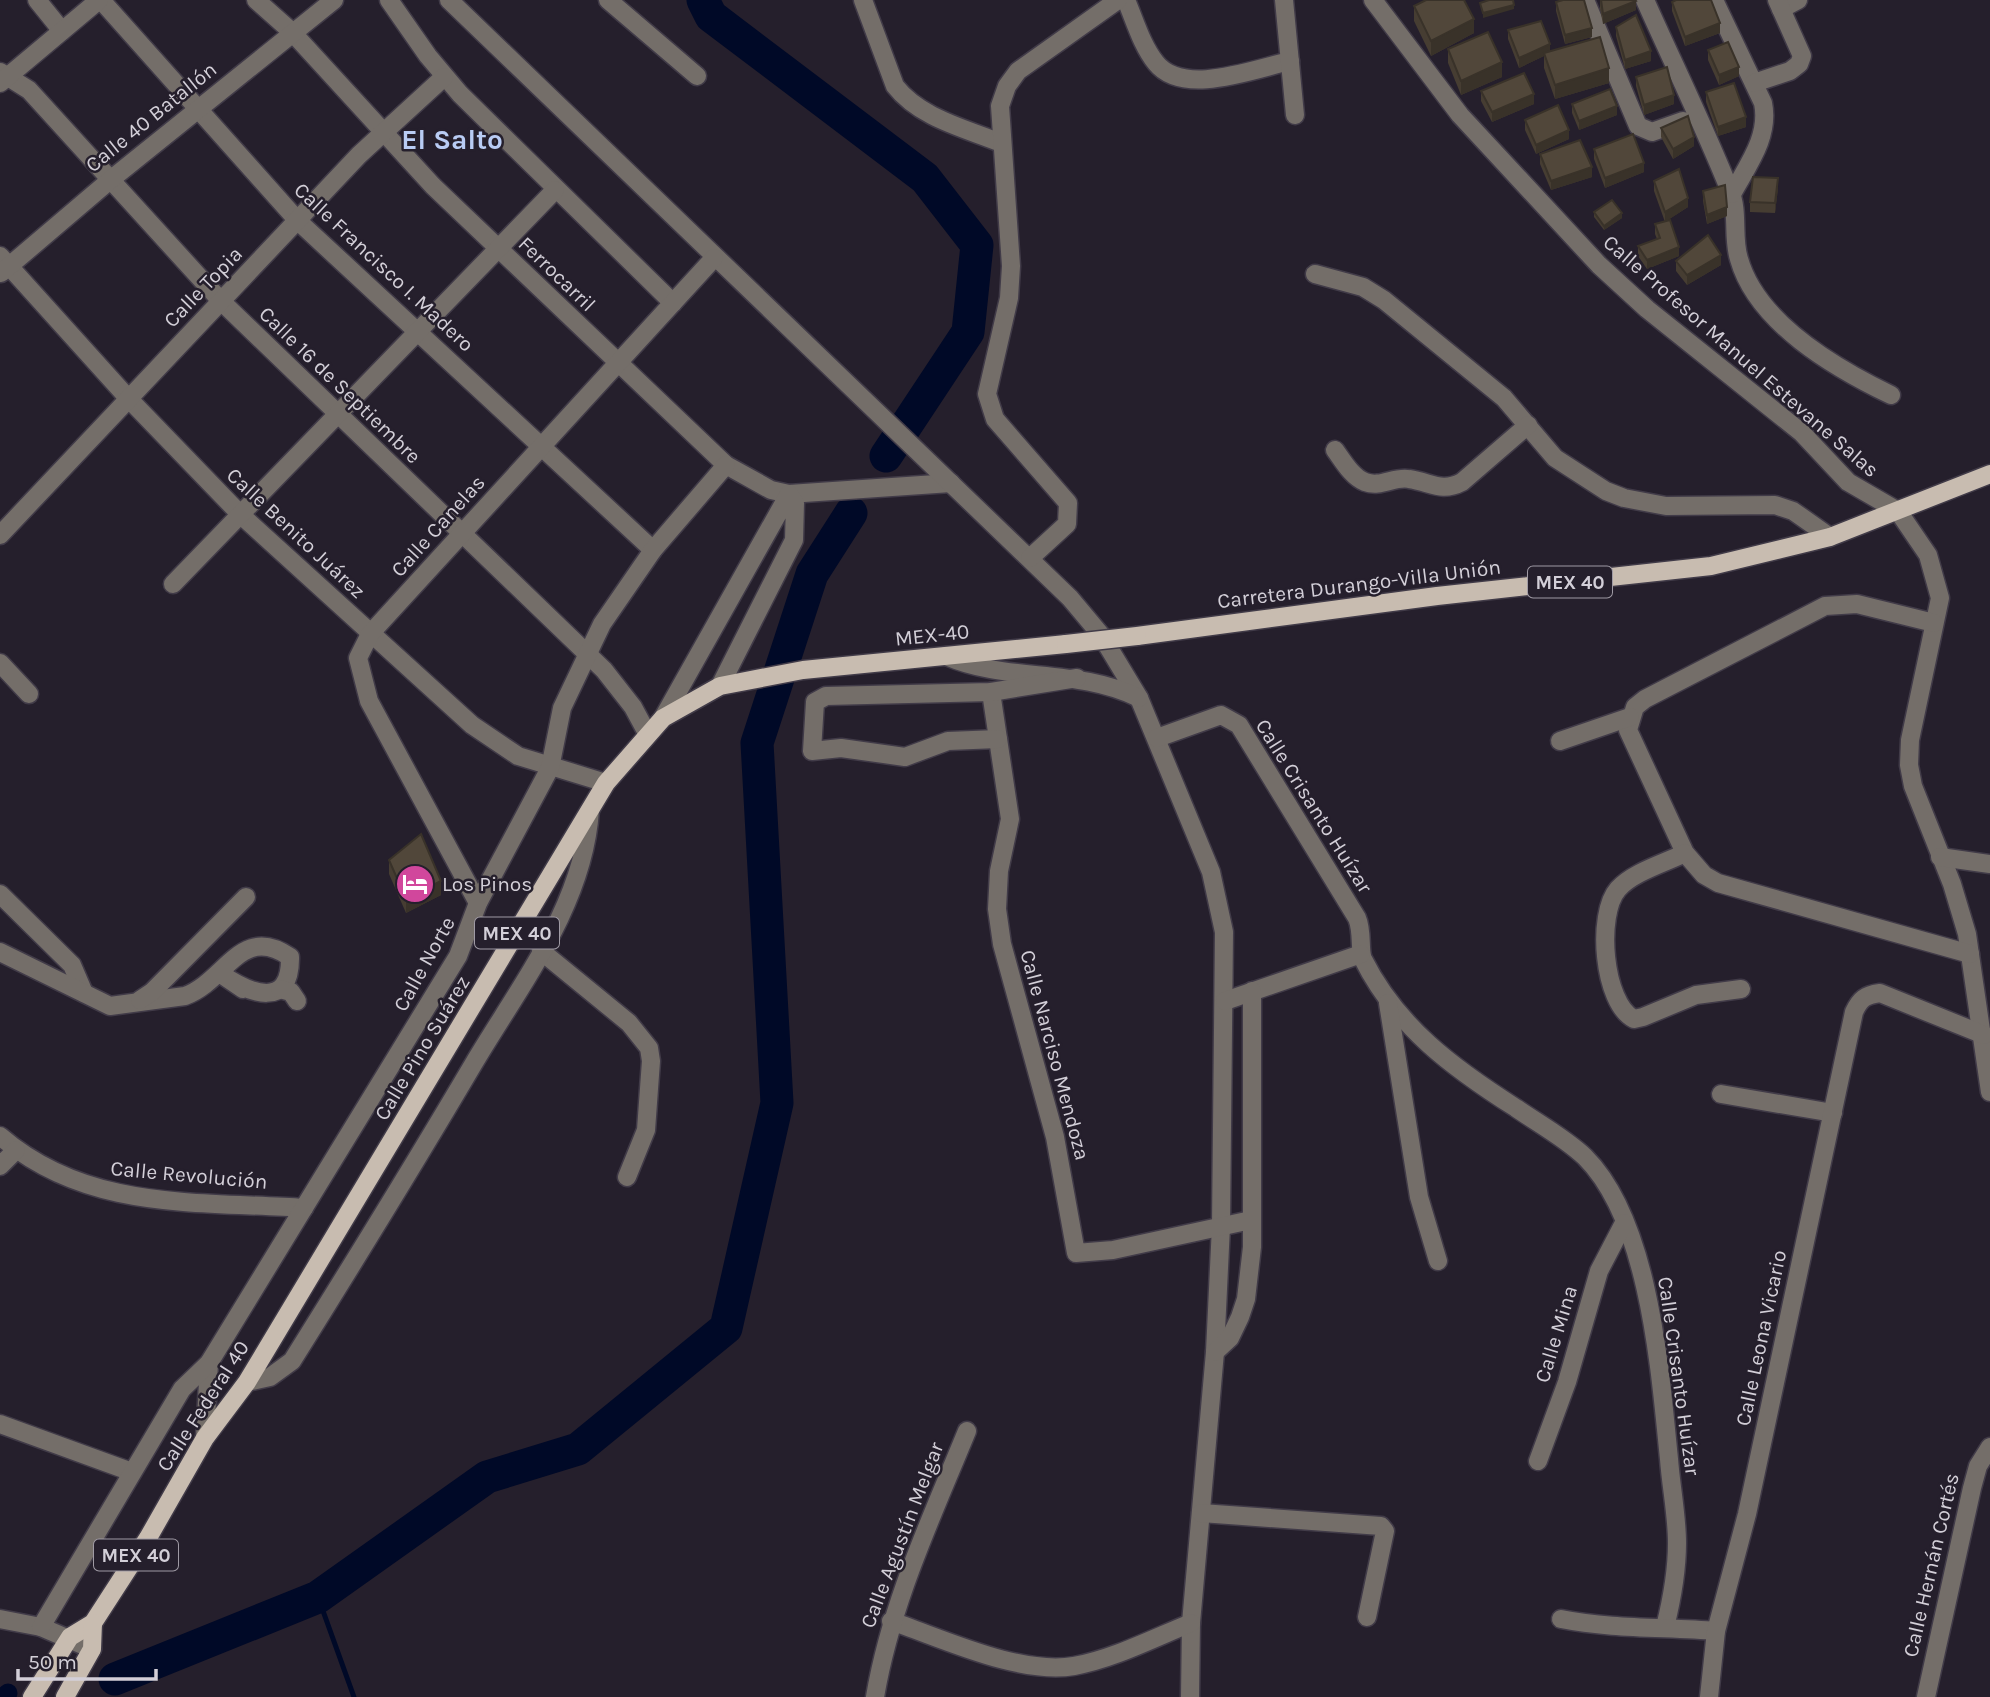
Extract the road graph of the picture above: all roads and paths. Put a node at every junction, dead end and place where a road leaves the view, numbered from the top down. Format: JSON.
{"nodes":[{"id":1,"x":37,"y":0,"type":"edge"},
{"id":2,"x":100,"y":0,"type":"edge"},
{"id":3,"x":256,"y":0,"type":"edge"},
{"id":4,"x":334,"y":0,"type":"edge"},
{"id":5,"x":389,"y":0,"type":"edge"},
{"id":6,"x":449,"y":0,"type":"edge"},
{"id":7,"x":608,"y":0,"type":"edge"},
{"id":8,"x":863,"y":0,"type":"edge"},
{"id":9,"x":1118,"y":0,"type":"edge"},
{"id":10,"x":1126,"y":0,"type":"edge"},
{"id":11,"x":1284,"y":0,"type":"edge"},
{"id":12,"x":1373,"y":0,"type":"edge"},
{"id":13,"x":1585,"y":0,"type":"edge"},
{"id":14,"x":1644,"y":0,"type":"edge"},
{"id":15,"x":1714,"y":0,"type":"edge"},
{"id":16,"x":1798,"y":0,"type":"edge"},
{"id":17,"x":1779,"y":4,"type":"edge"},
{"id":18,"x":62,"y":31,"type":"junction"},
{"id":19,"x":292,"y":32,"type":"junction"},
{"id":20,"x":1290,"y":61,"type":"junction"},
{"id":21,"x":697,"y":76,"type":"dead end"},
{"id":22,"x":3,"y":77,"type":"edge"},
{"id":23,"x":444,"y":77,"type":"junction"},
{"id":24,"x":1754,"y":83,"type":"junction"},
{"id":25,"x":196,"y":110,"type":"junction"},
{"id":26,"x":1295,"y":116,"type":"dead end"},
{"id":27,"x":1697,"y":116,"type":"junction"},
{"id":28,"x":382,"y":131,"type":"junction"},
{"id":29,"x":1001,"y":143,"type":"junction"},
{"id":30,"x":109,"y":181,"type":"junction"},
{"id":31,"x":555,"y":190,"type":"junction"},
{"id":32,"x":1732,"y":194,"type":"junction"},
{"id":33,"x":298,"y":220,"type":"junction"},
{"id":34,"x":498,"y":250,"type":"junction"},
{"id":35,"x":714,"y":258,"type":"junction"},
{"id":36,"x":3,"y":265,"type":"edge"},
{"id":37,"x":1315,"y":274,"type":"dead end"},
{"id":38,"x":221,"y":301,"type":"junction"},
{"id":39,"x":673,"y":303,"type":"junction"},
{"id":40,"x":418,"y":333,"type":"junction"},
{"id":41,"x":618,"y":364,"type":"junction"},
{"id":42,"x":1891,"y":395,"type":"dead end"},
{"id":43,"x":128,"y":398,"type":"junction"},
{"id":44,"x":338,"y":415,"type":"junction"},
{"id":45,"x":1528,"y":425,"type":"junction"},
{"id":46,"x":542,"y":446,"type":"junction"},
{"id":47,"x":1335,"y":450,"type":"dead end"},
{"id":48,"x":726,"y":465,"type":"junction"},
{"id":49,"x":1990,"y":474,"type":"edge"},
{"id":50,"x":951,"y":483,"type":"junction"},
{"id":51,"x":789,"y":494,"type":"junction"},
{"id":52,"x":1898,"y":511,"type":"junction"},
{"id":53,"x":241,"y":515,"type":"junction"},
{"id":54,"x":463,"y":533,"type":"junction"},
{"id":55,"x":0,"y":535,"type":"edge"},
{"id":56,"x":1830,"y":537,"type":"junction"},
{"id":57,"x":653,"y":550,"type":"junction"},
{"id":58,"x":1030,"y":558,"type":"junction"},
{"id":59,"x":173,"y":584,"type":"dead end"},
{"id":60,"x":1934,"y":623,"type":"junction"},
{"id":61,"x":370,"y":634,"type":"junction"},
{"id":62,"x":1066,"y":644,"type":"joint"},
{"id":63,"x":587,"y":653,"type":"junction"},
{"id":64,"x":946,"y":656,"type":"junction"},
{"id":65,"x":0,"y":663,"type":"edge"},
{"id":66,"x":1077,"y":678,"type":"junction"},
{"id":67,"x":720,"y":686,"type":"junction"},
{"id":68,"x":991,"y":692,"type":"junction"},
{"id":69,"x":30,"y":694,"type":"dead end"},
{"id":70,"x":1139,"y":698,"type":"junction"},
{"id":71,"x":1630,"y":717,"type":"junction"},
{"id":72,"x":663,"y":718,"type":"junction"},
{"id":73,"x":647,"y":733,"type":"junction"},
{"id":74,"x":1157,"y":738,"type":"junction"},
{"id":75,"x":998,"y":739,"type":"junction"},
{"id":76,"x":1560,"y":741,"type":"dead end"},
{"id":77,"x":550,"y":768,"type":"junction"},
{"id":78,"x":606,"y":783,"type":"junction"},
{"id":79,"x":590,"y":810,"type":"junction"},
{"id":80,"x":1685,"y":853,"type":"junction"},
{"id":81,"x":1940,"y":857,"type":"junction"},
{"id":82,"x":1990,"y":864,"type":"edge"},
{"id":83,"x":0,"y":894,"type":"edge"},
{"id":84,"x":246,"y":897,"type":"dead end"},
{"id":85,"x":478,"y":903,"type":"junction"},
{"id":86,"x":541,"y":951,"type":"junction"},
{"id":87,"x":0,"y":953,"type":"edge"},
{"id":88,"x":1361,"y":954,"type":"junction"},
{"id":89,"x":1970,"y":954,"type":"junction"},
{"id":90,"x":221,"y":974,"type":"junction"},
{"id":91,"x":280,"y":989,"type":"junction"},
{"id":92,"x":1741,"y":989,"type":"dead end"},
{"id":93,"x":1252,"y":991,"type":"junction"},
{"id":94,"x":85,"y":993,"type":"junction"},
{"id":95,"x":1388,"y":999,"type":"junction"},
{"id":96,"x":140,"y":1000,"type":"junction"},
{"id":97,"x":298,"y":1001,"type":"dead end"},
{"id":98,"x":1225,"y":1001,"type":"junction"},
{"id":99,"x":1984,"y":1035,"type":"junction"},
{"id":100,"x":1990,"y":1092,"type":"edge"},
{"id":101,"x":1721,"y":1094,"type":"dead end"},
{"id":102,"x":1833,"y":1113,"type":"junction"},
{"id":103,"x":1252,"y":1124,"type":"junction"},
{"id":104,"x":1223,"y":1125,"type":"junction"},
{"id":105,"x":0,"y":1136,"type":"edge"},
{"id":106,"x":16,"y":1150,"type":"junction"},
{"id":107,"x":0,"y":1166,"type":"edge"},
{"id":108,"x":627,"y":1177,"type":"dead end"},
{"id":109,"x":304,"y":1208,"type":"junction"},
{"id":110,"x":349,"y":1214,"type":"joint"},
{"id":111,"x":1251,"y":1220,"type":"junction"},
{"id":112,"x":1624,"y":1223,"type":"junction"},
{"id":113,"x":1221,"y":1226,"type":"junction"},
{"id":114,"x":1438,"y":1261,"type":"dead end"},
{"id":115,"x":1215,"y":1352,"type":"junction"},
{"id":116,"x":209,"y":1363,"type":"junction"},
{"id":117,"x":247,"y":1382,"type":"junction"},
{"id":118,"x":0,"y":1424,"type":"edge"},
{"id":119,"x":967,"y":1431,"type":"dead end"},
{"id":120,"x":205,"y":1438,"type":"junction"},
{"id":121,"x":1990,"y":1447,"type":"edge"},
{"id":122,"x":1538,"y":1461,"type":"dead end"},
{"id":123,"x":132,"y":1472,"type":"junction"},
{"id":124,"x":1201,"y":1513,"type":"junction"},
{"id":125,"x":1367,"y":1617,"type":"dead end"},
{"id":126,"x":0,"y":1619,"type":"edge"},
{"id":127,"x":1560,"y":1619,"type":"dead end"},
{"id":128,"x":891,"y":1621,"type":"junction"},
{"id":129,"x":93,"y":1623,"type":"junction"},
{"id":130,"x":1191,"y":1623,"type":"junction"},
{"id":131,"x":1665,"y":1627,"type":"junction"},
{"id":132,"x":41,"y":1628,"type":"junction"},
{"id":133,"x":1716,"y":1631,"type":"junction"},
{"id":134,"x":69,"y":1637,"type":"junction"},
{"id":135,"x":92,"y":1649,"type":"junction"},
{"id":136,"x":32,"y":1697,"type":"edge"},
{"id":137,"x":65,"y":1697,"type":"edge"},
{"id":138,"x":876,"y":1697,"type":"edge"},
{"id":139,"x":1191,"y":1697,"type":"edge"},
{"id":140,"x":1709,"y":1697,"type":"edge"},
{"id":141,"x":1926,"y":1697,"type":"edge"}],
"edges":[{"from":1,"to":18,"type":"street"},
{"from":2,"to":18,"type":"street"},
{"from":2,"to":25,"type":"street","name":"Calle Francisco I. Madero"},
{"from":3,"to":19,"type":"street","name":"Ferrocarril"},
{"from":4,"to":19,"type":"street","name":"Calle 40 Batallón"},
{"from":5,"to":23,"type":"street"},
{"from":6,"to":35,"type":"street"},
{"from":7,"to":21,"type":"street"},
{"from":8,"to":29,"type":"street"},
{"from":9,"to":29,"type":"street"},
{"from":10,"to":20,"type":"street"},
{"from":11,"to":20,"type":"street"},
{"from":12,"to":52,"type":"street","name":"Calle Profesor Manuel Estevane Salas"},
{"from":13,"to":27,"type":"street"},
{"from":14,"to":27,"type":"street"},
{"from":15,"to":24,"type":"street"},
{"from":16,"to":17,"type":"street"},
{"from":17,"to":24,"type":"street"},
{"from":18,"to":22,"type":"street"},
{"from":19,"to":25,"type":"street","name":"Calle 40 Batallón"},
{"from":19,"to":28,"type":"street","name":"Ferrocarril"},
{"from":20,"to":26,"type":"street"},
{"from":22,"to":30,"type":"street","name":"Calle 16 de Septiembre"},
{"from":23,"to":28,"type":"street","name":"Calle Topia"},
{"from":23,"to":31,"type":"street"},
{"from":24,"to":32,"type":"street"},
{"from":25,"to":30,"type":"street","name":"Calle 40 Batallón"},
{"from":25,"to":33,"type":"street","name":"Calle Francisco I. Madero"},
{"from":27,"to":32,"type":"street"},
{"from":28,"to":33,"type":"street","name":"Calle Topia"},
{"from":28,"to":34,"type":"street","name":"Ferrocarril"},
{"from":29,"to":58,"type":"street"},
{"from":30,"to":36,"type":"street","name":"Calle 40 Batallón"},
{"from":30,"to":38,"type":"street","name":"Calle 16 de Septiembre"},
{"from":31,"to":34,"type":"street"},
{"from":31,"to":39,"type":"street"},
{"from":32,"to":42,"type":"street"},
{"from":33,"to":38,"type":"street","name":"Calle Topia"},
{"from":33,"to":40,"type":"street","name":"Calle Francisco I. Madero"},
{"from":34,"to":40,"type":"street"},
{"from":34,"to":41,"type":"street","name":"Ferrocarril"},
{"from":35,"to":39,"type":"street","name":"Calle Canelas"},
{"from":35,"to":50,"type":"street"},
{"from":36,"to":43,"type":"street","name":"Calle Benito Juárez"},
{"from":37,"to":45,"type":"street"},
{"from":38,"to":43,"type":"street","name":"Calle Topia"},
{"from":38,"to":44,"type":"street","name":"Calle 16 de Septiembre"},
{"from":39,"to":41,"type":"street","name":"Calle Canelas"},
{"from":40,"to":44,"type":"street"},
{"from":40,"to":46,"type":"street","name":"Calle Francisco I. Madero"},
{"from":41,"to":46,"type":"street","name":"Calle Canelas"},
{"from":41,"to":48,"type":"street","name":"Ferrocarril"},
{"from":43,"to":53,"type":"street","name":"Calle Benito Juárez"},
{"from":43,"to":55,"type":"street","name":"Calle Topia"},
{"from":44,"to":53,"type":"street"},
{"from":44,"to":54,"type":"street","name":"Calle 16 de Septiembre"},
{"from":45,"to":47,"type":"street"},
{"from":45,"to":56,"type":"street"},
{"from":46,"to":54,"type":"street","name":"Calle Canelas"},
{"from":46,"to":57,"type":"street","name":"Calle Francisco I. Madero"},
{"from":48,"to":51,"type":"street","name":"Ferrocarril"},
{"from":48,"to":57,"type":"street"},
{"from":49,"to":52,"type":"main road","name":"Carretera Durango-Villa Unión","number":"MEX 40"},
{"from":50,"to":51,"type":"street","name":"Ferrocarril"},
{"from":50,"to":58,"type":"street"},
{"from":51,"to":67,"type":"street"},
{"from":51,"to":72,"type":"street"},
{"from":52,"to":56,"type":"main road","name":"Carretera Durango-Villa Unión","number":"MEX 40"},
{"from":52,"to":60,"type":"street"},
{"from":53,"to":59,"type":"street"},
{"from":53,"to":61,"type":"street","name":"Calle Benito Juárez"},
{"from":54,"to":61,"type":"street","name":"Calle Canelas"},
{"from":54,"to":63,"type":"street","name":"Calle 16 de Septiembre"},
{"from":56,"to":62,"type":"main road","name":"Carretera Durango-Villa Unión","number":"MEX 40","bridge":true},
{"from":57,"to":63,"type":"street"},
{"from":58,"to":70,"type":"street"},
{"from":60,"to":71,"type":"street"},
{"from":60,"to":81,"type":"street"},
{"from":61,"to":77,"type":"street","name":"Calle Benito Juárez"},
{"from":61,"to":85,"type":"street","name":"Calle Canelas"},
{"from":62,"to":64,"type":"main road","name":"MEX-40","number":"MEX 40"},
{"from":63,"to":73,"type":"street","name":"Calle 16 de Septiembre"},
{"from":63,"to":77,"type":"street","name":"Calle Norte"},
{"from":64,"to":66,"type":"street"},
{"from":64,"to":67,"type":"main road","name":"MEX-40","number":"MEX 40"},
{"from":65,"to":69,"type":"street"},
{"from":66,"to":68,"type":"street"},
{"from":66,"to":70,"type":"street"},
{"from":67,"to":72,"type":"main road","name":"Calle Pino Suárez","number":"MEX 40"},
{"from":68,"to":75,"type":"street","name":"Calle Narciso Mendoza"},
{"from":68,"to":75,"type":"street"},
{"from":70,"to":74,"type":"street"},
{"from":71,"to":76,"type":"street"},
{"from":71,"to":80,"type":"street"},
{"from":72,"to":73,"type":"main road","name":"Calle Pino Suárez","number":"MEX 40"},
{"from":73,"to":78,"type":"main road","name":"Calle Pino Suárez","number":"MEX 40"},
{"from":74,"to":88,"type":"street","name":"Calle Crisanto Huízar"},
{"from":74,"to":98,"type":"street"},
{"from":75,"to":113,"type":"street","name":"Calle Narciso Mendoza"},
{"from":77,"to":78,"type":"street","name":"Calle Benito Juárez"},
{"from":77,"to":85,"type":"street","name":"Calle Norte"},
{"from":78,"to":79,"type":"main road","name":"Calle Pino Suárez","number":"MEX 40"},
{"from":79,"to":86,"type":"street"},
{"from":79,"to":110,"type":"main road","name":"Calle Pino Suárez","number":"MEX 40"},
{"from":80,"to":89,"type":"street"},
{"from":80,"to":92,"type":"street"},
{"from":81,"to":82,"type":"street"},
{"from":81,"to":89,"type":"street"},
{"from":83,"to":94,"type":"street"},
{"from":84,"to":96,"type":"street"},
{"from":85,"to":109,"type":"street","name":"Calle Norte"},
{"from":86,"to":108,"type":"street"},
{"from":86,"to":117,"type":"street"},
{"from":87,"to":94,"type":"street"},
{"from":88,"to":93,"type":"street"},
{"from":88,"to":95,"type":"street","name":"Calle Crisanto Huízar"},
{"from":89,"to":99,"type":"street"},
{"from":90,"to":91,"type":"street"},
{"from":90,"to":91,"type":"street"},
{"from":90,"to":96,"type":"street"},
{"from":91,"to":97,"type":"street"},
{"from":93,"to":98,"type":"street"},
{"from":93,"to":103,"type":"street"},
{"from":94,"to":96,"type":"street"},
{"from":95,"to":112,"type":"street","name":"Calle Crisanto Huízar"},
{"from":95,"to":114,"type":"street"},
{"from":98,"to":104,"type":"street"},
{"from":99,"to":100,"type":"street"},
{"from":99,"to":102,"type":"street","name":"Calle Leona Vicario"},
{"from":101,"to":102,"type":"street"},
{"from":102,"to":133,"type":"street","name":"Calle Leona Vicario"},
{"from":103,"to":104,"type":"street"},
{"from":103,"to":111,"type":"street"},
{"from":104,"to":113,"type":"street"},
{"from":105,"to":106,"type":"street","name":"Calle Revolución"},
{"from":106,"to":107,"type":"street"},
{"from":106,"to":109,"type":"street","name":"Calle Revolución"},
{"from":109,"to":116,"type":"street","name":"Calle Norte"},
{"from":110,"to":117,"type":"main road","name":"Calle Federal 40","number":"MEX 40"},
{"from":111,"to":113,"type":"street","name":"Calle Narciso Mendoza"},
{"from":111,"to":115,"type":"street"},
{"from":112,"to":122,"type":"street","name":"Calle Mina"},
{"from":112,"to":131,"type":"street","name":"Calle Crisanto Huízar"},
{"from":113,"to":115,"type":"street"},
{"from":115,"to":124,"type":"street"},
{"from":116,"to":120,"type":"street"},
{"from":116,"to":123,"type":"street"},
{"from":117,"to":120,"type":"main road","name":"Calle Federal 40","number":"MEX 40"},
{"from":118,"to":123,"type":"street"},
{"from":119,"to":128,"type":"street","name":"Calle Agustín Melgar"},
{"from":120,"to":129,"type":"main road","name":"Calle Federal 40","number":"MEX 40"},
{"from":121,"to":141,"type":"street","name":"Calle Hernán Cortés"},
{"from":123,"to":132,"type":"street"},
{"from":124,"to":125,"type":"street"},
{"from":124,"to":130,"type":"street"},
{"from":126,"to":132,"type":"street"},
{"from":127,"to":131,"type":"street"},
{"from":128,"to":130,"type":"street"},
{"from":128,"to":138,"type":"street","name":"Calle Agustín Melgar"},
{"from":129,"to":134,"type":"main road","name":"Calle Federal 40","number":"MEX 40"},
{"from":129,"to":135,"type":"main road"},
{"from":130,"to":139,"type":"street"},
{"from":131,"to":133,"type":"street"},
{"from":132,"to":134,"type":"street"},
{"from":133,"to":140,"type":"street","name":"Calle Leona Vicario"},
{"from":134,"to":135,"type":"street"},
{"from":134,"to":136,"type":"main road","name":"Calle Federal 40","number":"MEX 40"},
{"from":135,"to":137,"type":"main road"}]}
